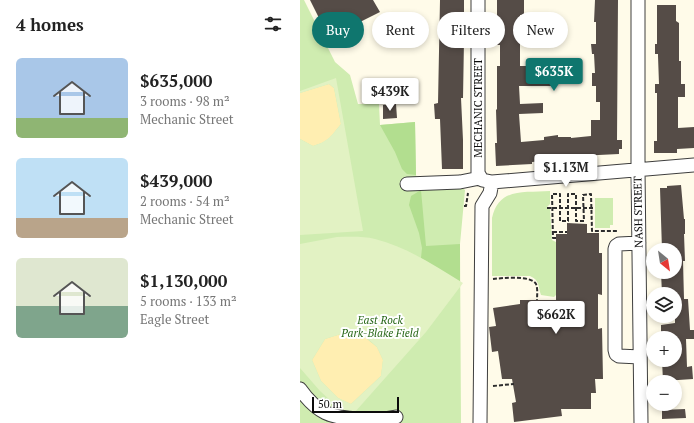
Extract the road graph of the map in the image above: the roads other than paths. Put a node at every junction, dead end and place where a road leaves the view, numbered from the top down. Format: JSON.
{"nodes":[{"id":1,"x":478,"y":0,"type":"edge"},
{"id":2,"x":638,"y":0,"type":"edge"},
{"id":3,"x":694,"y":165,"type":"edge"},
{"id":4,"x":638,"y":170,"type":"junction"},
{"id":5,"x":486,"y":180,"type":"junction"},
{"id":6,"x":407,"y":184,"type":"dead end"},
{"id":7,"x":639,"y":243,"type":"junction"},
{"id":8,"x":640,"y":357,"type":"junction"},
{"id":9,"x":300,"y":389,"type":"edge"},
{"id":10,"x":396,"y":417,"type":"dead end"},
{"id":11,"x":480,"y":423,"type":"edge"},
{"id":12,"x":641,"y":423,"type":"edge"}],
"edges":[{"from":1,"to":5,"type":"street","name":"MECHANIC STREET"},
{"from":2,"to":4,"type":"street","name":"NASH STREET"},
{"from":3,"to":4,"type":"street"},
{"from":4,"to":5,"type":"street"},
{"from":4,"to":7,"type":"street","name":"NASH STREET"},
{"from":5,"to":6,"type":"street"},
{"from":5,"to":11,"type":"street"},
{"from":7,"to":8,"type":"street","name":"NASH STREET"},
{"from":7,"to":8,"type":"street"},
{"from":8,"to":12,"type":"street","name":"NASH STREET"},
{"from":9,"to":10,"type":"street"}]}
